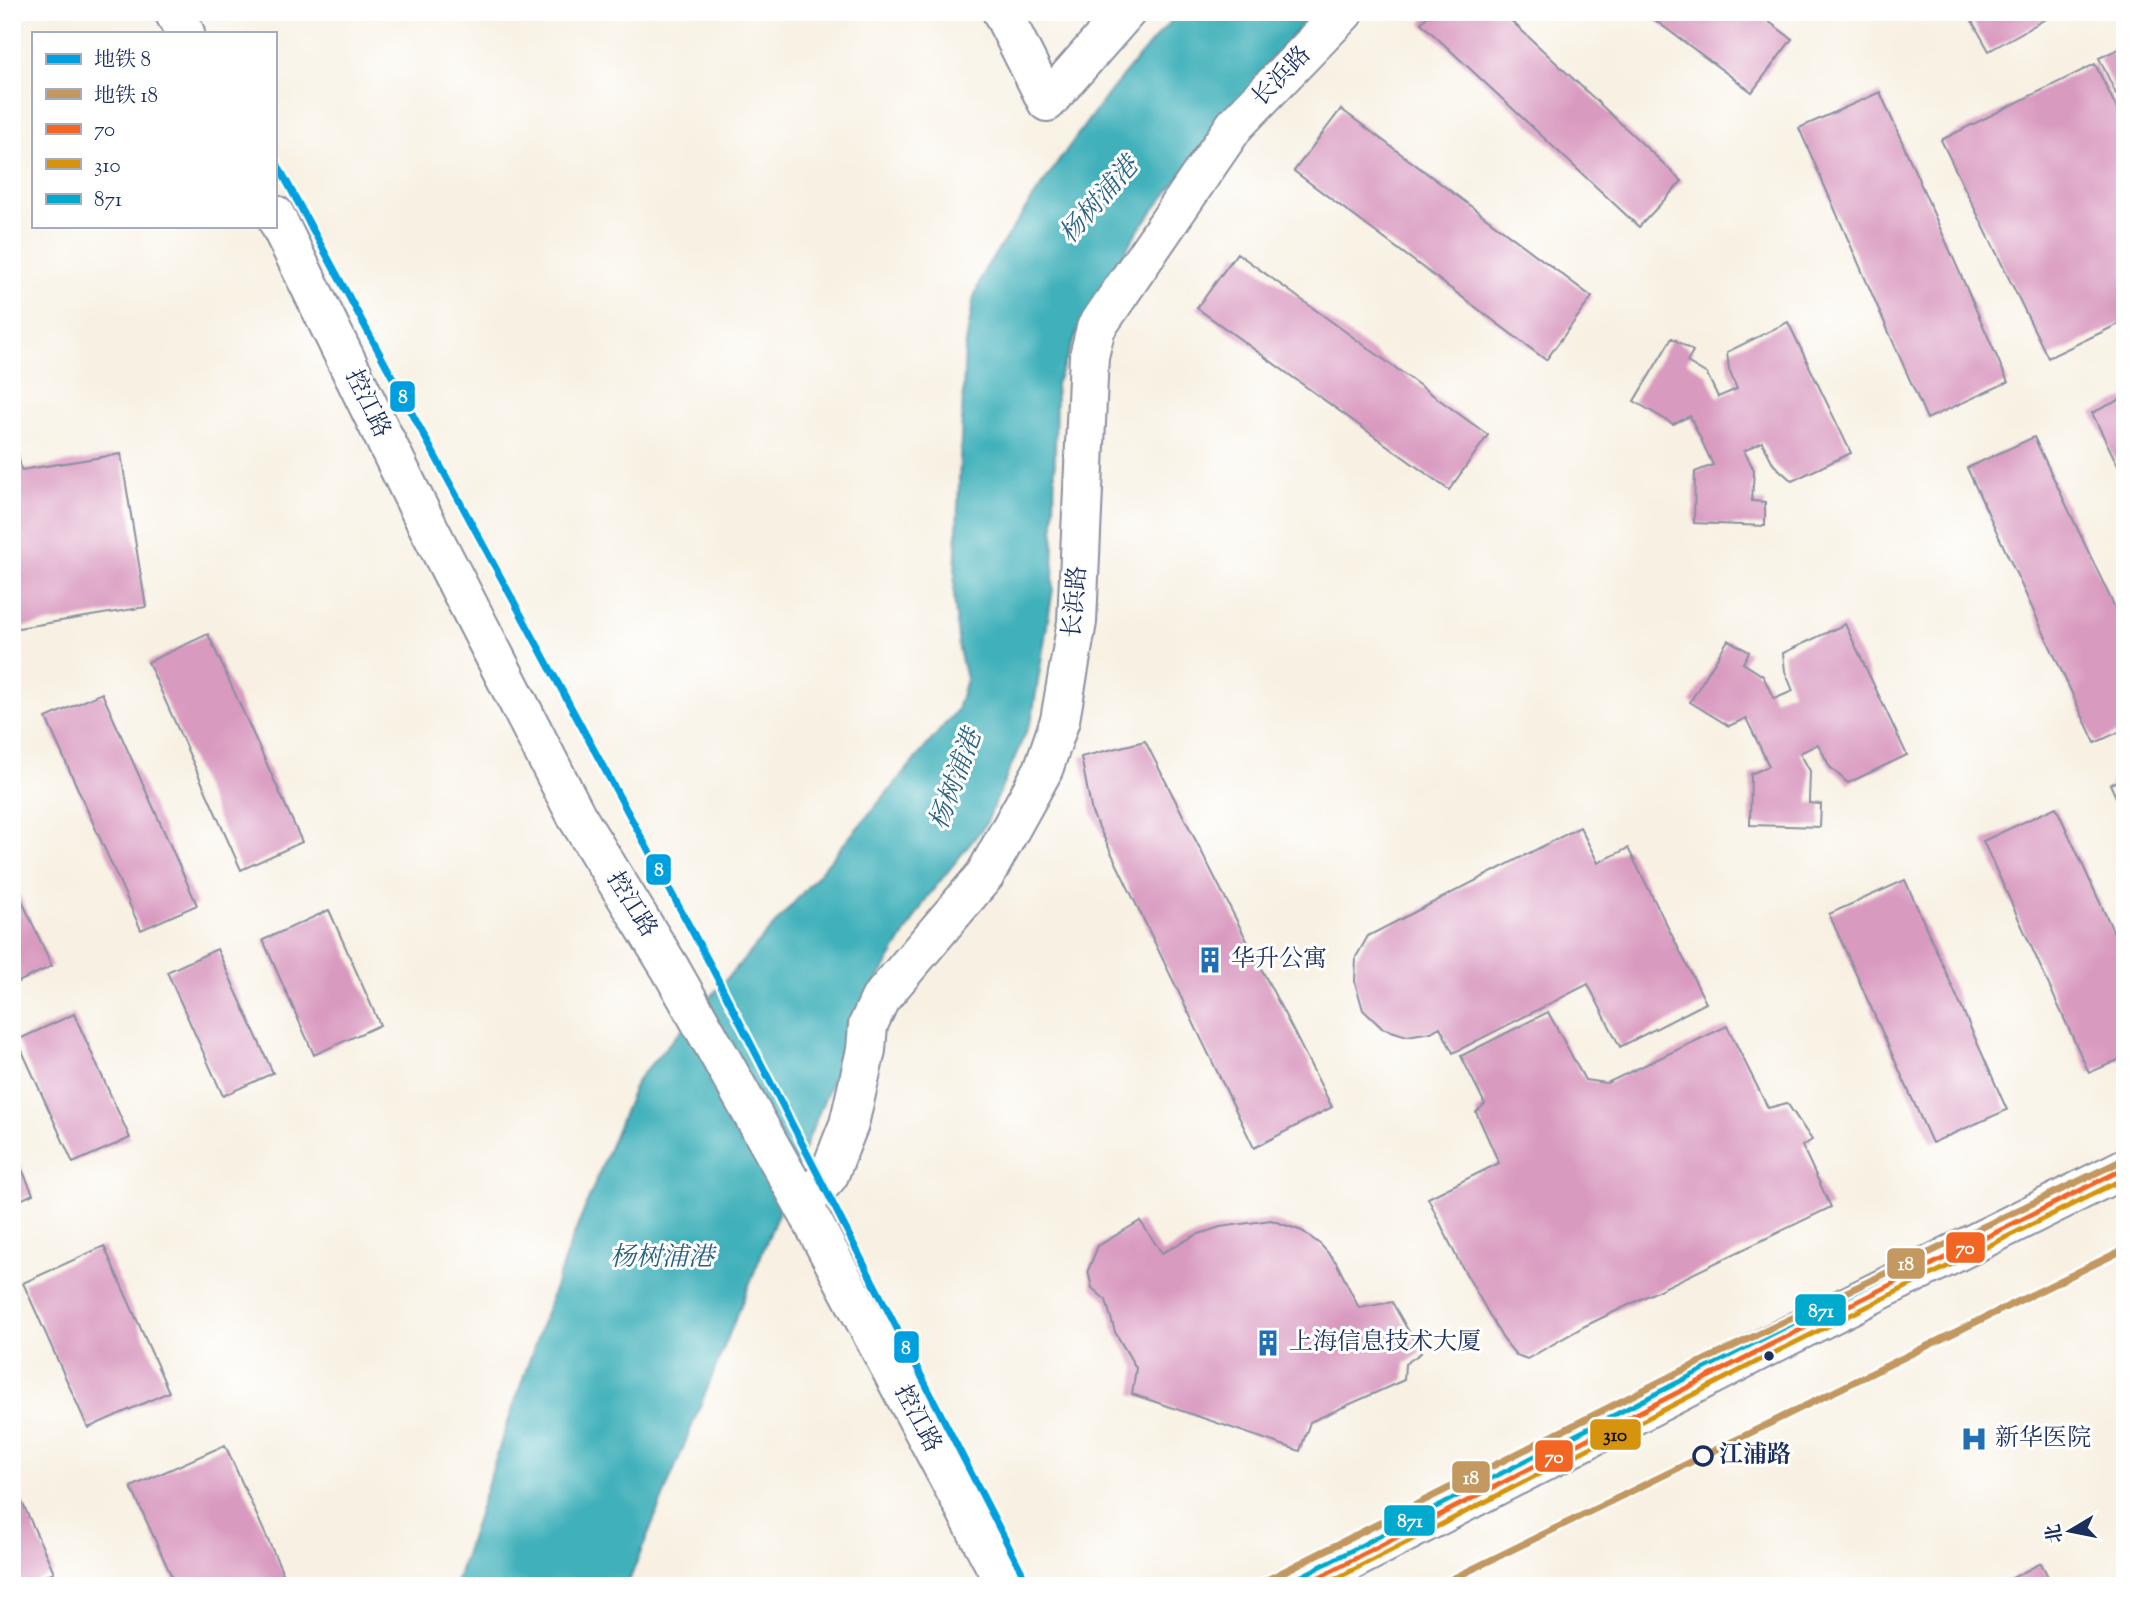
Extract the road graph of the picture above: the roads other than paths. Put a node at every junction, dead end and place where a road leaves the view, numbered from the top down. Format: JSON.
{"nodes":[{"id":1,"x":174,"y":12,"type":"edge"},
{"id":2,"x":1002,"y":12,"type":"edge"},
{"id":3,"x":1126,"y":12,"type":"edge"},
{"id":4,"x":1344,"y":12,"type":"edge"},
{"id":5,"x":184,"y":32,"type":"edge"},
{"id":6,"x":276,"y":217,"type":"edge"},
{"id":7,"x":2125,"y":1168,"type":"edge"},
{"id":8,"x":803,"y":1205,"type":"junction"},
{"id":9,"x":1006,"y":1586,"type":"edge"},
{"id":10,"x":1302,"y":1586,"type":"edge"}],
"edges":[{"from":1,"to":5,"type":"main road"},
{"from":2,"to":3,"type":"main road"},
{"from":4,"to":8,"type":"main road","name":"长浜路"},
{"from":6,"to":8,"type":"main road","name":"控江路"},
{"from":7,"to":10,"type":"main road"},
{"from":8,"to":9,"type":"main road","name":"控江路"}]}
